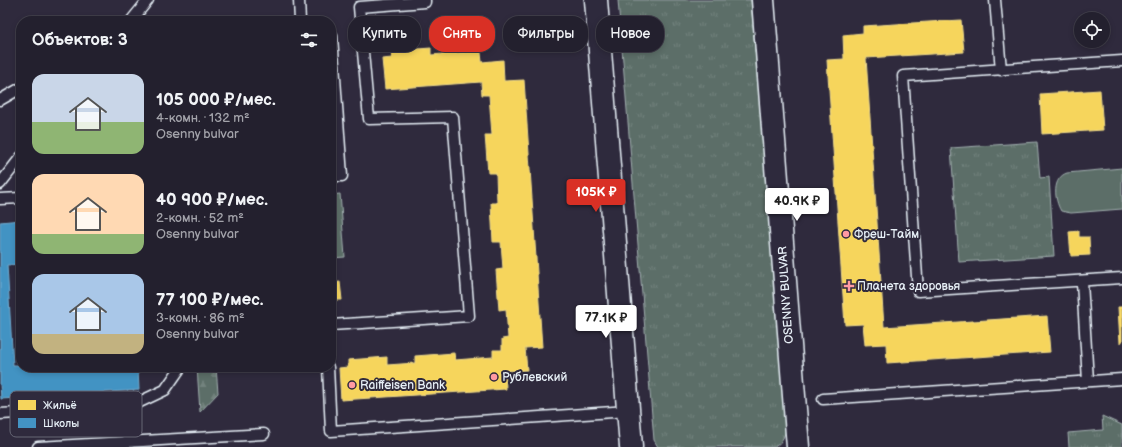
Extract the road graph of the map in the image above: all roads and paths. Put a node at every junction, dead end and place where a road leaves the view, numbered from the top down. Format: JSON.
{"nodes":[{"id":1,"x":148,"y":0,"type":"edge"},
{"id":2,"x":299,"y":0,"type":"edge"},
{"id":3,"x":425,"y":0,"type":"edge"},
{"id":4,"x":596,"y":0,"type":"edge"},
{"id":5,"x":763,"y":0,"type":"edge"},
{"id":6,"x":995,"y":0,"type":"edge"},
{"id":7,"x":135,"y":16,"type":"edge"},
{"id":8,"x":300,"y":16,"type":"edge"},
{"id":9,"x":1122,"y":61,"type":"edge"},
{"id":10,"x":1001,"y":70,"type":"junction"},
{"id":11,"x":16,"y":91,"type":"edge"},
{"id":12,"x":336,"y":92,"type":"edge"},
{"id":13,"x":0,"y":100,"type":"edge"},
{"id":14,"x":16,"y":163,"type":"edge"},
{"id":15,"x":336,"y":176,"type":"edge"},
{"id":16,"x":0,"y":184,"type":"edge"},
{"id":17,"x":16,"y":198,"type":"edge"},
{"id":18,"x":0,"y":199,"type":"edge"},
{"id":19,"x":1122,"y":278,"type":"edge"},
{"id":20,"x":1082,"y":282,"type":"junction"},
{"id":21,"x":336,"y":324,"type":"edge"},
{"id":22,"x":178,"y":372,"type":"edge"},
{"id":23,"x":328,"y":372,"type":"edge"},
{"id":24,"x":1122,"y":378,"type":"edge"},
{"id":25,"x":1088,"y":381,"type":"junction"},
{"id":26,"x":823,"y":399,"type":"dead end"},
{"id":27,"x":142,"y":401,"type":"edge"},
{"id":28,"x":628,"y":411,"type":"junction"},
{"id":29,"x":10,"y":413,"type":"edge"},
{"id":30,"x":0,"y":414,"type":"edge"},
{"id":31,"x":264,"y":434,"type":"dead end"},
{"id":32,"x":166,"y":443,"type":"edge"},
{"id":33,"x":38,"y":447,"type":"edge"},
{"id":34,"x":631,"y":447,"type":"edge"},
{"id":35,"x":798,"y":447,"type":"edge"}],
"edges":[{"from":1,"to":7,"type":"lane"},
{"from":2,"to":8,"type":"lane"},
{"from":3,"to":21,"type":"lane"},
{"from":4,"to":28,"type":"street"},
{"from":5,"to":35,"type":"street","name":"OSENNY BULVAR"},
{"from":6,"to":10,"type":"lane"},
{"from":9,"to":10,"type":"lane"},
{"from":10,"to":20,"type":"lane"},
{"from":11,"to":13,"type":"lane"},
{"from":12,"to":15,"type":"lane"},
{"from":14,"to":16,"type":"lane"},
{"from":17,"to":18,"type":"lane"},
{"from":19,"to":20,"type":"lane"},
{"from":20,"to":25,"type":"lane"},
{"from":22,"to":27,"type":"lane"},
{"from":23,"to":28,"type":"lane"},
{"from":24,"to":25,"type":"lane"},
{"from":25,"to":26,"type":"lane"},
{"from":28,"to":34,"type":"street"},
{"from":29,"to":30,"type":"lane"},
{"from":31,"to":32,"type":"lane"},
{"from":32,"to":33,"type":"lane"}]}
